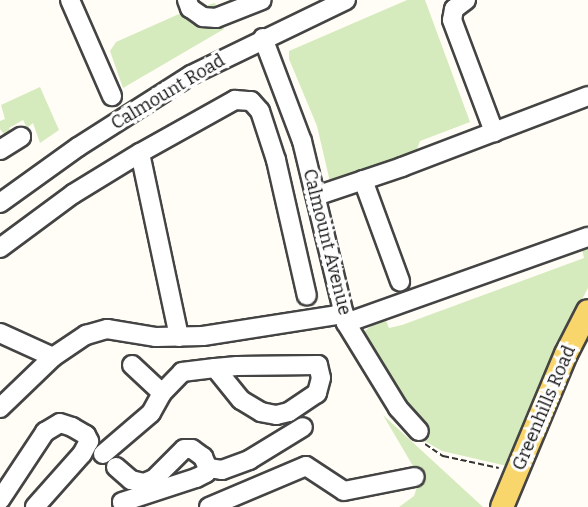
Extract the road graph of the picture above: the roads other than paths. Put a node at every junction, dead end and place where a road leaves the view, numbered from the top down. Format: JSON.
{"nodes":[{"id":1,"x":70,"y":0,"type":"edge"},
{"id":2,"x":187,"y":0,"type":"edge"},
{"id":3,"x":262,"y":0,"type":"edge"},
{"id":4,"x":346,"y":0,"type":"edge"},
{"id":5,"x":466,"y":0,"type":"edge"},
{"id":6,"x":263,"y":38,"type":"junction"},
{"id":7,"x":112,"y":96,"type":"dead end"},
{"id":8,"x":586,"y":103,"type":"edge"},
{"id":9,"x":494,"y":132,"type":"junction"},
{"id":10,"x":21,"y":137,"type":"dead end"},
{"id":11,"x":0,"y":149,"type":"edge"},
{"id":12,"x":140,"y":153,"type":"junction"},
{"id":13,"x":363,"y":180,"type":"junction"},
{"id":14,"x":316,"y":196,"type":"junction"},
{"id":15,"x":0,"y":203,"type":"edge"},
{"id":16,"x":588,"y":237,"type":"edge"},
{"id":17,"x":0,"y":248,"type":"edge"},
{"id":18,"x":400,"y":281,"type":"dead end"},
{"id":19,"x":307,"y":296,"type":"dead end"},
{"id":20,"x":588,"y":311,"type":"edge"},
{"id":21,"x":345,"y":319,"type":"junction"},
{"id":22,"x":0,"y":333,"type":"edge"},
{"id":23,"x":179,"y":337,"type":"junction"},
{"id":24,"x":52,"y":357,"type":"junction"},
{"id":25,"x":132,"y":366,"type":"dead end"},
{"id":26,"x":215,"y":368,"type":"junction"},
{"id":27,"x":162,"y":393,"type":"junction"},
{"id":28,"x":0,"y":408,"type":"edge"},
{"id":29,"x":303,"y":427,"type":"dead end"},
{"id":30,"x":419,"y":430,"type":"dead end"},
{"id":31,"x":89,"y":441,"type":"junction"},
{"id":32,"x":103,"y":454,"type":"junction"},
{"id":33,"x":116,"y":467,"type":"junction"},
{"id":34,"x":208,"y":468,"type":"junction"},
{"id":35,"x":415,"y":477,"type":"dead end"},
{"id":36,"x":0,"y":501,"type":"edge"},
{"id":37,"x":115,"y":504,"type":"edge"},
{"id":38,"x":35,"y":507,"type":"edge"},
{"id":39,"x":209,"y":507,"type":"edge"},
{"id":40,"x":502,"y":507,"type":"edge"}],
"edges":[{"from":1,"to":7,"type":"street"},
{"from":2,"to":3,"type":"street"},
{"from":4,"to":6,"type":"street","name":"Calmount Road"},
{"from":5,"to":9,"type":"street"},
{"from":6,"to":14,"type":"street","name":"Calmount Avenue"},
{"from":6,"to":15,"type":"street","name":"Calmount Road"},
{"from":8,"to":9,"type":"street"},
{"from":9,"to":13,"type":"street"},
{"from":10,"to":11,"type":"street"},
{"from":12,"to":17,"type":"street"},
{"from":12,"to":19,"type":"street"},
{"from":12,"to":23,"type":"street"},
{"from":13,"to":14,"type":"street"},
{"from":13,"to":18,"type":"street"},
{"from":14,"to":21,"type":"street","name":"Calmount Avenue"},
{"from":16,"to":21,"type":"street"},
{"from":20,"to":40,"type":"main road","name":"Greenhills Road"},
{"from":21,"to":23,"type":"street"},
{"from":21,"to":30,"type":"street","name":"Calmount Avenue"},
{"from":22,"to":24,"type":"street"},
{"from":23,"to":24,"type":"street"},
{"from":24,"to":28,"type":"street"},
{"from":25,"to":27,"type":"street"},
{"from":26,"to":26,"type":"street"},
{"from":26,"to":27,"type":"street"},
{"from":27,"to":32,"type":"street"},
{"from":29,"to":34,"type":"street"},
{"from":31,"to":32,"type":"street"},
{"from":31,"to":36,"type":"street"},
{"from":31,"to":38,"type":"street"},
{"from":32,"to":33,"type":"street"},
{"from":33,"to":34,"type":"street"},
{"from":33,"to":37,"type":"street"},
{"from":34,"to":37,"type":"street"},
{"from":35,"to":39,"type":"street"}]}
